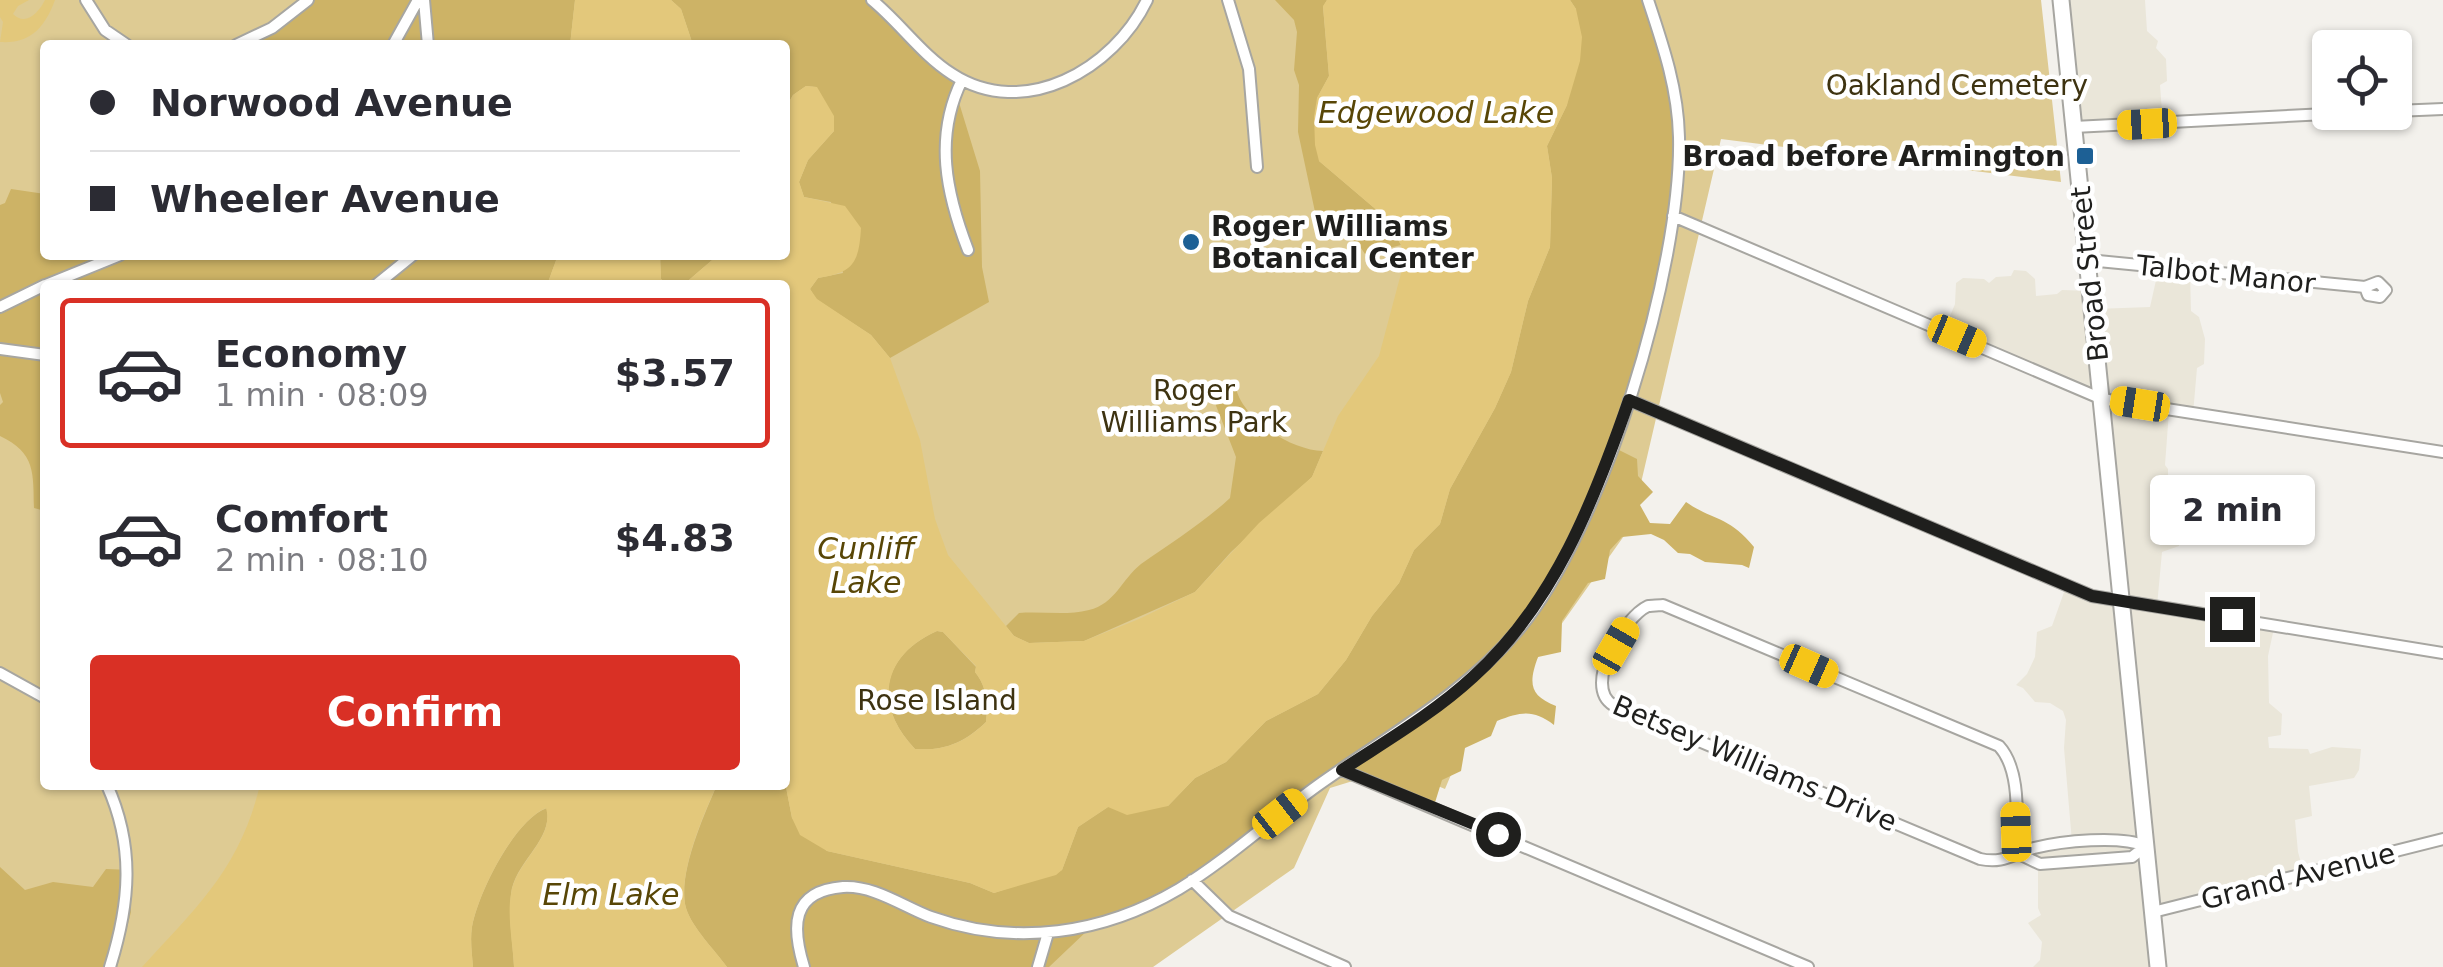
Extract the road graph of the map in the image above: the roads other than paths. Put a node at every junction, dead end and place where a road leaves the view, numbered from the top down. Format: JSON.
{"nodes":[{"id":1,"x":86,"y":0,"type":"edge"},
{"id":2,"x":308,"y":0,"type":"edge"},
{"id":3,"x":421,"y":0,"type":"edge"},
{"id":4,"x":872,"y":0,"type":"edge"},
{"id":5,"x":1147,"y":0,"type":"edge"},
{"id":6,"x":1228,"y":0,"type":"edge"},
{"id":7,"x":1648,"y":0,"type":"edge"},
{"id":8,"x":2061,"y":0,"type":"edge"},
{"id":9,"x":120,"y":40,"type":"edge"},
{"id":10,"x":247,"y":40,"type":"edge"},
{"id":11,"x":396,"y":40,"type":"edge"},
{"id":12,"x":427,"y":40,"type":"edge"},
{"id":13,"x":962,"y":80,"type":"junction"},
{"id":14,"x":2443,"y":108,"type":"edge"},
{"id":15,"x":2412,"y":110,"type":"edge"},
{"id":16,"x":2312,"y":115,"type":"edge"},
{"id":17,"x":2074,"y":128,"type":"junction"},
{"id":18,"x":1256,"y":168,"type":"dead end"},
{"id":19,"x":1673,"y":216,"type":"junction"},
{"id":20,"x":968,"y":250,"type":"dead end"},
{"id":21,"x":108,"y":260,"type":"edge"},
{"id":22,"x":407,"y":260,"type":"edge"},
{"id":23,"x":2088,"y":260,"type":"junction"},
{"id":24,"x":58,"y":280,"type":"edge"},
{"id":25,"x":382,"y":280,"type":"edge"},
{"id":26,"x":2364,"y":287,"type":"dead end"},
{"id":27,"x":40,"y":288,"type":"edge"},
{"id":28,"x":0,"y":307,"type":"edge"},
{"id":29,"x":0,"y":349,"type":"edge"},
{"id":30,"x":40,"y":354,"type":"edge"},
{"id":31,"x":2102,"y":398,"type":"junction"},
{"id":32,"x":1629,"y":400,"type":"junction"},
{"id":33,"x":2443,"y":452,"type":"edge"},
{"id":34,"x":2122,"y":601,"type":"junction"},
{"id":35,"x":2443,"y":653,"type":"edge"},
{"id":36,"x":0,"y":673,"type":"edge"},
{"id":37,"x":40,"y":695,"type":"edge"},
{"id":38,"x":1342,"y":770,"type":"junction"},
{"id":39,"x":109,"y":790,"type":"edge"},
{"id":40,"x":2443,"y":839,"type":"edge"},
{"id":41,"x":2146,"y":846,"type":"junction"},
{"id":42,"x":2017,"y":854,"type":"junction"},
{"id":43,"x":1192,"y":880,"type":"junction"},
{"id":44,"x":2152,"y":912,"type":"junction"},
{"id":45,"x":1048,"y":933,"type":"junction"},
{"id":46,"x":110,"y":967,"type":"edge"},
{"id":47,"x":804,"y":967,"type":"edge"},
{"id":48,"x":1038,"y":967,"type":"edge"},
{"id":49,"x":1345,"y":967,"type":"edge"},
{"id":50,"x":1808,"y":967,"type":"edge"},
{"id":51,"x":2158,"y":967,"type":"edge"}],
"edges":[{"from":1,"to":9,"type":"street"},
{"from":2,"to":10,"type":"street"},
{"from":3,"to":11,"type":"street"},
{"from":3,"to":12,"type":"street"},
{"from":4,"to":13,"type":"street"},
{"from":5,"to":13,"type":"street"},
{"from":6,"to":18,"type":"street"},
{"from":7,"to":19,"type":"street"},
{"from":8,"to":17,"type":"main road","name":"Broad Street"},
{"from":13,"to":20,"type":"street"},
{"from":14,"to":15,"type":"street"},
{"from":16,"to":17,"type":"street"},
{"from":17,"to":23,"type":"main road","name":"Broad Street"},
{"from":19,"to":31,"type":"street"},
{"from":19,"to":32,"type":"street"},
{"from":21,"to":24,"type":"street"},
{"from":22,"to":25,"type":"street"},
{"from":23,"to":26,"type":"street","name":"Talbot Manor"},
{"from":23,"to":31,"type":"main road","name":"Broad Street"},
{"from":27,"to":28,"type":"street"},
{"from":29,"to":30,"type":"street"},
{"from":31,"to":33,"type":"street"},
{"from":31,"to":34,"type":"main road","name":"Broad Street"},
{"from":32,"to":34,"type":"street"},
{"from":32,"to":38,"type":"street"},
{"from":34,"to":35,"type":"street"},
{"from":34,"to":41,"type":"main road","name":"Broad Street"},
{"from":36,"to":37,"type":"street"},
{"from":38,"to":43,"type":"street"},
{"from":38,"to":50,"type":"street"},
{"from":39,"to":46,"type":"street"},
{"from":40,"to":44,"type":"street","name":"Grand Avenue"},
{"from":41,"to":42,"type":"street","name":"Betsey Williams Drive"},
{"from":41,"to":42,"type":"street","name":"Betsey Williams Drive"},
{"from":41,"to":44,"type":"main road","name":"Broad Street"},
{"from":42,"to":42,"type":"street","name":"Betsey Williams Drive"},
{"from":43,"to":45,"type":"street"},
{"from":43,"to":49,"type":"street"},
{"from":44,"to":51,"type":"main road","name":"Broad Street"},
{"from":45,"to":47,"type":"street"},
{"from":45,"to":48,"type":"street"}]}
